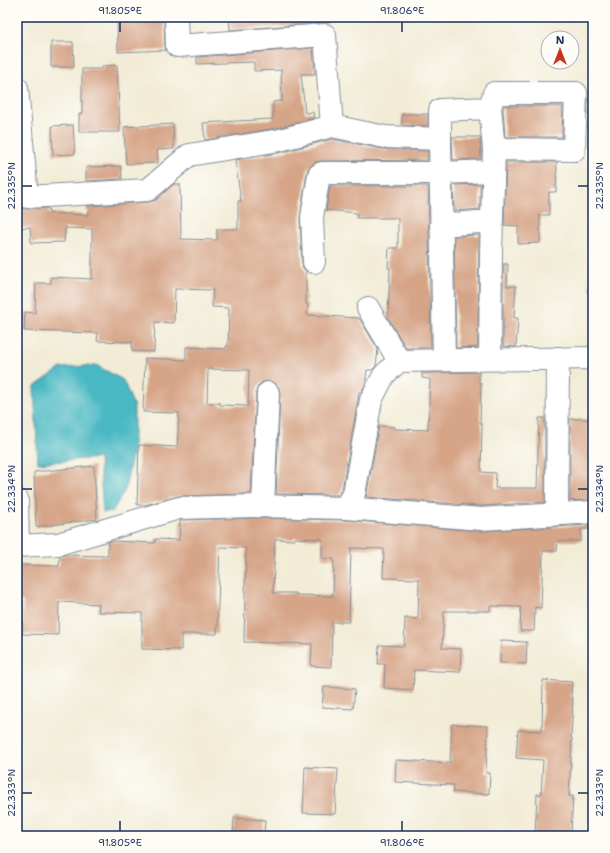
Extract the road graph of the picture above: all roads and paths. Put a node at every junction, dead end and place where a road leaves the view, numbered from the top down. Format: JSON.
{"nodes":[{"id":1,"x":176,"y":17,"type":"edge"},
{"id":2,"x":17,"y":88,"type":"edge"},
{"id":3,"x":490,"y":108,"type":"junction"},
{"id":4,"x":332,"y":126,"type":"junction"},
{"id":5,"x":440,"y":139,"type":"junction"},
{"id":6,"x":494,"y":149,"type":"junction"},
{"id":7,"x":493,"y":171,"type":"junction"},
{"id":8,"x":440,"y":173,"type":"junction"},
{"id":9,"x":492,"y":221,"type":"junction"},
{"id":10,"x":441,"y":225,"type":"junction"},
{"id":11,"x":314,"y":262,"type":"dead end"},
{"id":12,"x":368,"y":308,"type":"dead end"},
{"id":13,"x":558,"y":358,"type":"junction"},
{"id":14,"x":593,"y":358,"type":"edge"},
{"id":15,"x":490,"y":359,"type":"junction"},
{"id":16,"x":399,"y":360,"type":"junction"},
{"id":17,"x":444,"y":360,"type":"junction"},
{"id":18,"x":268,"y":393,"type":"dead end"},
{"id":19,"x":17,"y":500,"type":"edge"},
{"id":20,"x":263,"y":506,"type":"junction"},
{"id":21,"x":346,"y":508,"type":"junction"},
{"id":22,"x":593,"y":512,"type":"edge"},
{"id":23,"x":557,"y":514,"type":"junction"},
{"id":24,"x":18,"y":546,"type":"edge"}],
"edges":[{"from":1,"to":4,"type":"street"},
{"from":2,"to":4,"type":"street"},
{"from":3,"to":5,"type":"street"},
{"from":3,"to":6,"type":"street"},
{"from":3,"to":6,"type":"street"},
{"from":4,"to":5,"type":"street"},
{"from":5,"to":8,"type":"street"},
{"from":6,"to":7,"type":"street"},
{"from":7,"to":8,"type":"street"},
{"from":7,"to":9,"type":"street"},
{"from":8,"to":10,"type":"street"},
{"from":8,"to":11,"type":"street"},
{"from":9,"to":10,"type":"street"},
{"from":9,"to":15,"type":"street"},
{"from":10,"to":17,"type":"street"},
{"from":12,"to":16,"type":"street"},
{"from":13,"to":14,"type":"street"},
{"from":13,"to":15,"type":"street"},
{"from":13,"to":23,"type":"street"},
{"from":15,"to":17,"type":"street"},
{"from":16,"to":17,"type":"street"},
{"from":16,"to":21,"type":"street"},
{"from":18,"to":20,"type":"street"},
{"from":19,"to":24,"type":"street"},
{"from":20,"to":21,"type":"street"},
{"from":20,"to":24,"type":"street"},
{"from":21,"to":23,"type":"street"},
{"from":22,"to":23,"type":"street"}]}
